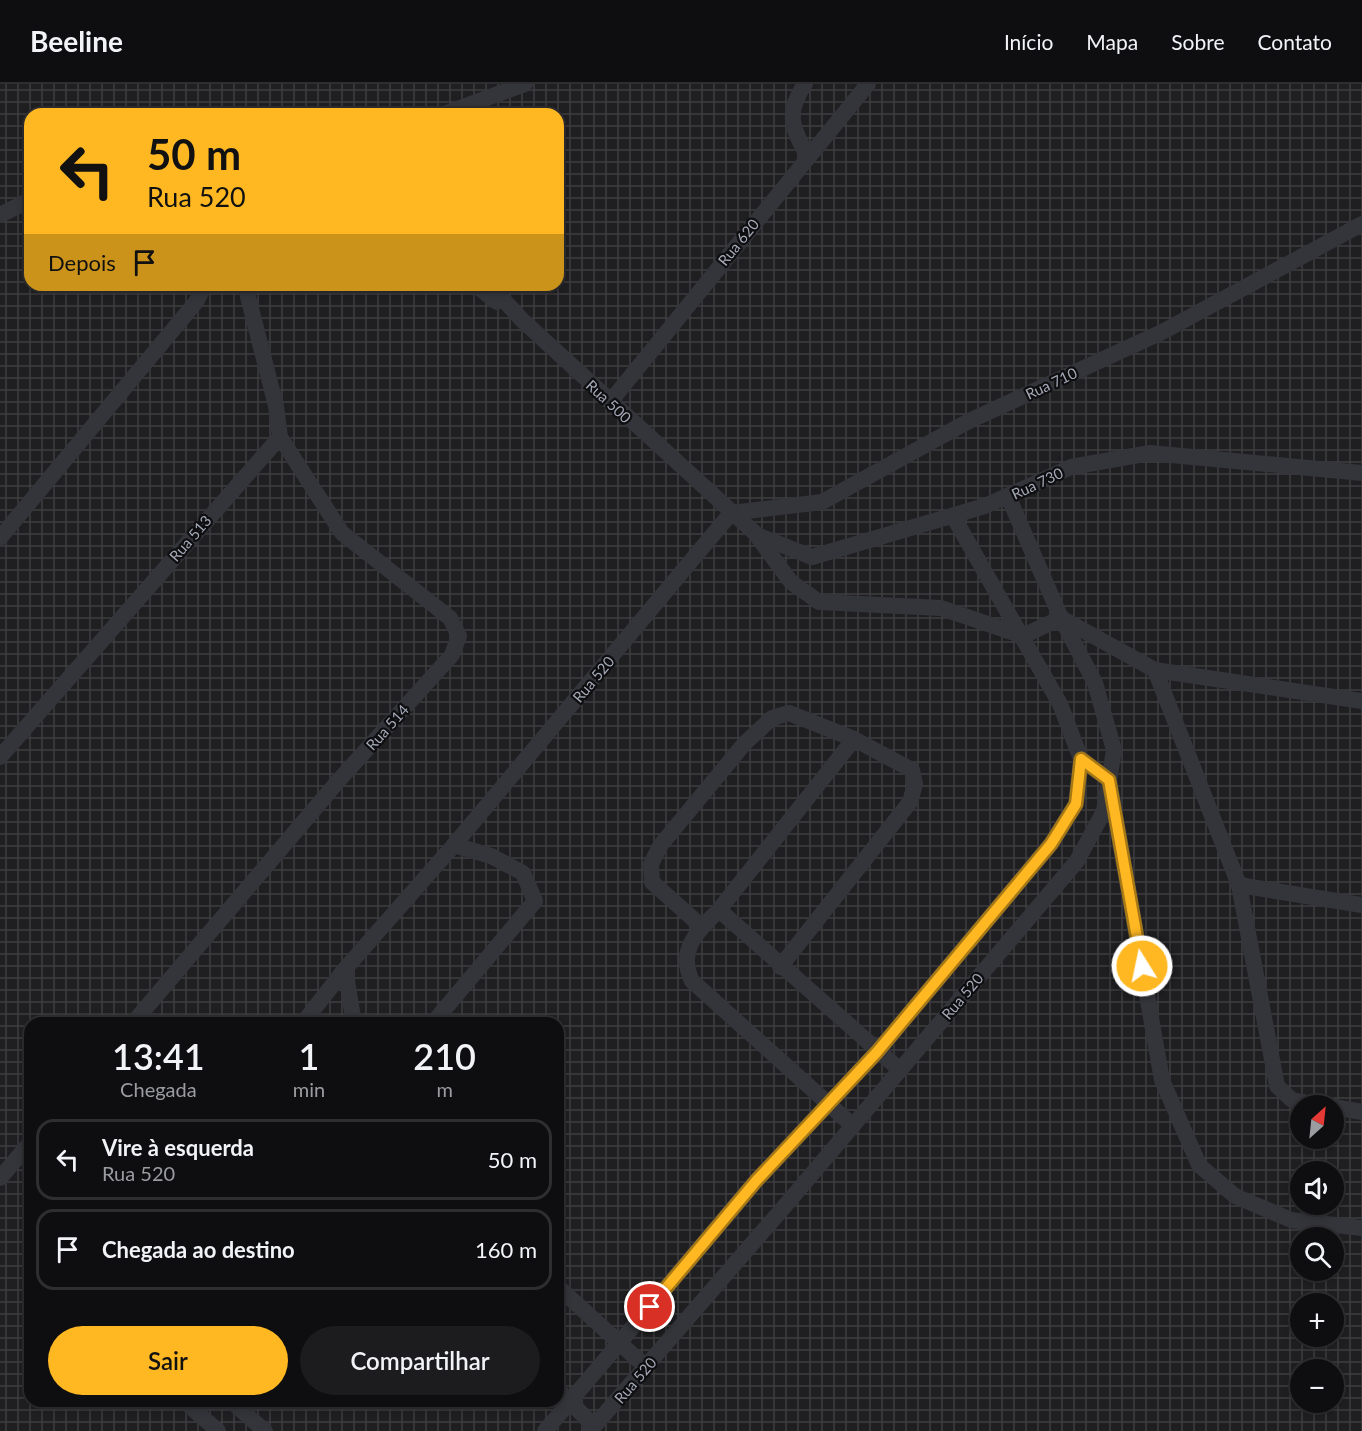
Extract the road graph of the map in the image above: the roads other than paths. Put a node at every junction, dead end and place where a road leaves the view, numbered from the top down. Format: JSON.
{"nodes":[{"id":1,"x":525,"y":84,"type":"edge"},
{"id":2,"x":805,"y":84,"type":"edge"},
{"id":3,"x":868,"y":84,"type":"edge"},
{"id":4,"x":475,"y":108,"type":"edge"},
{"id":5,"x":808,"y":157,"type":"junction"},
{"id":6,"x":24,"y":203,"type":"edge"},
{"id":7,"x":24,"y":208,"type":"edge"},
{"id":8,"x":5,"y":213,"type":"edge"},
{"id":9,"x":1362,"y":224,"type":"edge"},
{"id":10,"x":202,"y":291,"type":"edge"},
{"id":11,"x":247,"y":291,"type":"edge"},
{"id":12,"x":483,"y":291,"type":"edge"},
{"id":13,"x":495,"y":291,"type":"edge"},
{"id":14,"x":522,"y":320,"type":"junction"},
{"id":15,"x":610,"y":402,"type":"junction"},
{"id":16,"x":280,"y":437,"type":"junction"},
{"id":17,"x":1362,"y":473,"type":"edge"},
{"id":18,"x":1008,"y":496,"type":"junction"},
{"id":19,"x":731,"y":513,"type":"junction"},
{"id":20,"x":953,"y":516,"type":"junction"},
{"id":21,"x":756,"y":535,"type":"junction"},
{"id":22,"x":0,"y":538,"type":"edge"},
{"id":23,"x":1061,"y":618,"type":"junction"},
{"id":24,"x":1023,"y":636,"type":"junction"},
{"id":25,"x":1155,"y":670,"type":"junction"},
{"id":26,"x":1362,"y":701,"type":"edge"},
{"id":27,"x":854,"y":739,"type":"junction"},
{"id":28,"x":0,"y":757,"type":"edge"},
{"id":29,"x":1081,"y":759,"type":"junction"},
{"id":30,"x":1109,"y":780,"type":"junction"},
{"id":31,"x":454,"y":845,"type":"junction"},
{"id":32,"x":1239,"y":885,"type":"junction"},
{"id":33,"x":1362,"y":905,"type":"edge"},
{"id":34,"x":719,"y":910,"type":"junction"},
{"id":35,"x":702,"y":927,"type":"junction"},
{"id":36,"x":780,"y":967,"type":"junction"},
{"id":37,"x":345,"y":969,"type":"junction"},
{"id":38,"x":138,"y":1017,"type":"edge"},
{"id":39,"x":308,"y":1017,"type":"edge"},
{"id":40,"x":353,"y":1017,"type":"edge"},
{"id":41,"x":438,"y":1017,"type":"edge"},
{"id":42,"x":877,"y":1052,"type":"junction"},
{"id":43,"x":900,"y":1070,"type":"junction"},
{"id":44,"x":1290,"y":1098,"type":"edge"},
{"id":45,"x":830,"y":1103,"type":"junction"},
{"id":46,"x":1344,"y":1109,"type":"edge"},
{"id":47,"x":1362,"y":1112,"type":"edge"},
{"id":48,"x":853,"y":1126,"type":"junction"},
{"id":49,"x":24,"y":1150,"type":"edge"},
{"id":50,"x":0,"y":1178,"type":"edge"},
{"id":51,"x":1362,"y":1228,"type":"edge"},
{"id":52,"x":564,"y":1293,"type":"edge"},
{"id":53,"x":619,"y":1343,"type":"junction"},
{"id":54,"x":646,"y":1367,"type":"junction"},
{"id":55,"x":564,"y":1396,"type":"edge"},
{"id":56,"x":191,"y":1407,"type":"edge"},
{"id":57,"x":238,"y":1407,"type":"edge"},
{"id":58,"x":558,"y":1407,"type":"edge"},
{"id":59,"x":592,"y":1429,"type":"edge"},
{"id":60,"x":218,"y":1431,"type":"edge"},
{"id":61,"x":265,"y":1431,"type":"edge"},
{"id":62,"x":546,"y":1431,"type":"edge"}],
"edges":[{"from":1,"to":4,"type":"lane"},
{"from":2,"to":5,"type":"lane"},
{"from":3,"to":5,"type":"lane","name":"Rua 620"},
{"from":5,"to":15,"type":"lane","name":"Rua 620"},
{"from":6,"to":8,"type":"lane"},
{"from":7,"to":8,"type":"lane"},
{"from":9,"to":19,"type":"lane","name":"Rua 710"},
{"from":10,"to":22,"type":"lane"},
{"from":11,"to":16,"type":"lane"},
{"from":12,"to":14,"type":"lane"},
{"from":13,"to":14,"type":"lane","name":"Rua 500"},
{"from":14,"to":15,"type":"lane","name":"Rua 500"},
{"from":15,"to":19,"type":"lane","name":"Rua 500"},
{"from":16,"to":28,"type":"lane","name":"Rua 513"},
{"from":16,"to":38,"type":"lane","name":"Rua 514"},
{"from":17,"to":18,"type":"lane","name":"Rua 730"},
{"from":18,"to":20,"type":"lane","name":"Rua 730"},
{"from":18,"to":23,"type":"lane","name":"Rua 520"},
{"from":19,"to":21,"type":"lane","name":"Rua 730"},
{"from":19,"to":31,"type":"lane","name":"Rua 520"},
{"from":20,"to":21,"type":"lane","name":"Rua 730"},
{"from":20,"to":24,"type":"lane","name":"Rua 520"},
{"from":21,"to":24,"type":"lane"},
{"from":23,"to":24,"type":"lane"},
{"from":23,"to":25,"type":"lane"},
{"from":23,"to":30,"type":"lane","name":"Rua 520"},
{"from":24,"to":29,"type":"lane","name":"Rua 520"},
{"from":25,"to":26,"type":"lane"},
{"from":25,"to":32,"type":"lane"},
{"from":27,"to":34,"type":"lane"},
{"from":27,"to":35,"type":"lane"},
{"from":27,"to":36,"type":"lane"},
{"from":29,"to":30,"type":"lane"},
{"from":29,"to":42,"type":"lane","name":"Rua 520"},
{"from":30,"to":43,"type":"lane","name":"Rua 520"},
{"from":30,"to":51,"type":"lane"},
{"from":31,"to":37,"type":"lane","name":"Rua 520"},
{"from":31,"to":41,"type":"lane"},
{"from":32,"to":33,"type":"lane"},
{"from":32,"to":44,"type":"lane"},
{"from":34,"to":35,"type":"lane"},
{"from":34,"to":36,"type":"lane"},
{"from":35,"to":45,"type":"lane"},
{"from":36,"to":42,"type":"lane"},
{"from":37,"to":39,"type":"lane","name":"Rua 520"},
{"from":37,"to":40,"type":"lane"},
{"from":42,"to":43,"type":"lane"},
{"from":42,"to":45,"type":"lane","name":"Rua 520"},
{"from":43,"to":48,"type":"lane","name":"Rua 520"},
{"from":45,"to":48,"type":"lane"},
{"from":45,"to":53,"type":"lane","name":"Rua 520"},
{"from":46,"to":47,"type":"lane"},
{"from":48,"to":54,"type":"lane","name":"Rua 520"},
{"from":49,"to":50,"type":"lane"},
{"from":52,"to":53,"type":"lane"},
{"from":53,"to":54,"type":"lane"},
{"from":53,"to":55,"type":"lane","name":"Rua 520"},
{"from":54,"to":59,"type":"lane","name":"Rua 520"},
{"from":55,"to":59,"type":"lane"},
{"from":56,"to":60,"type":"lane"},
{"from":57,"to":61,"type":"lane"},
{"from":58,"to":62,"type":"lane","name":"Rua 520"}]}
